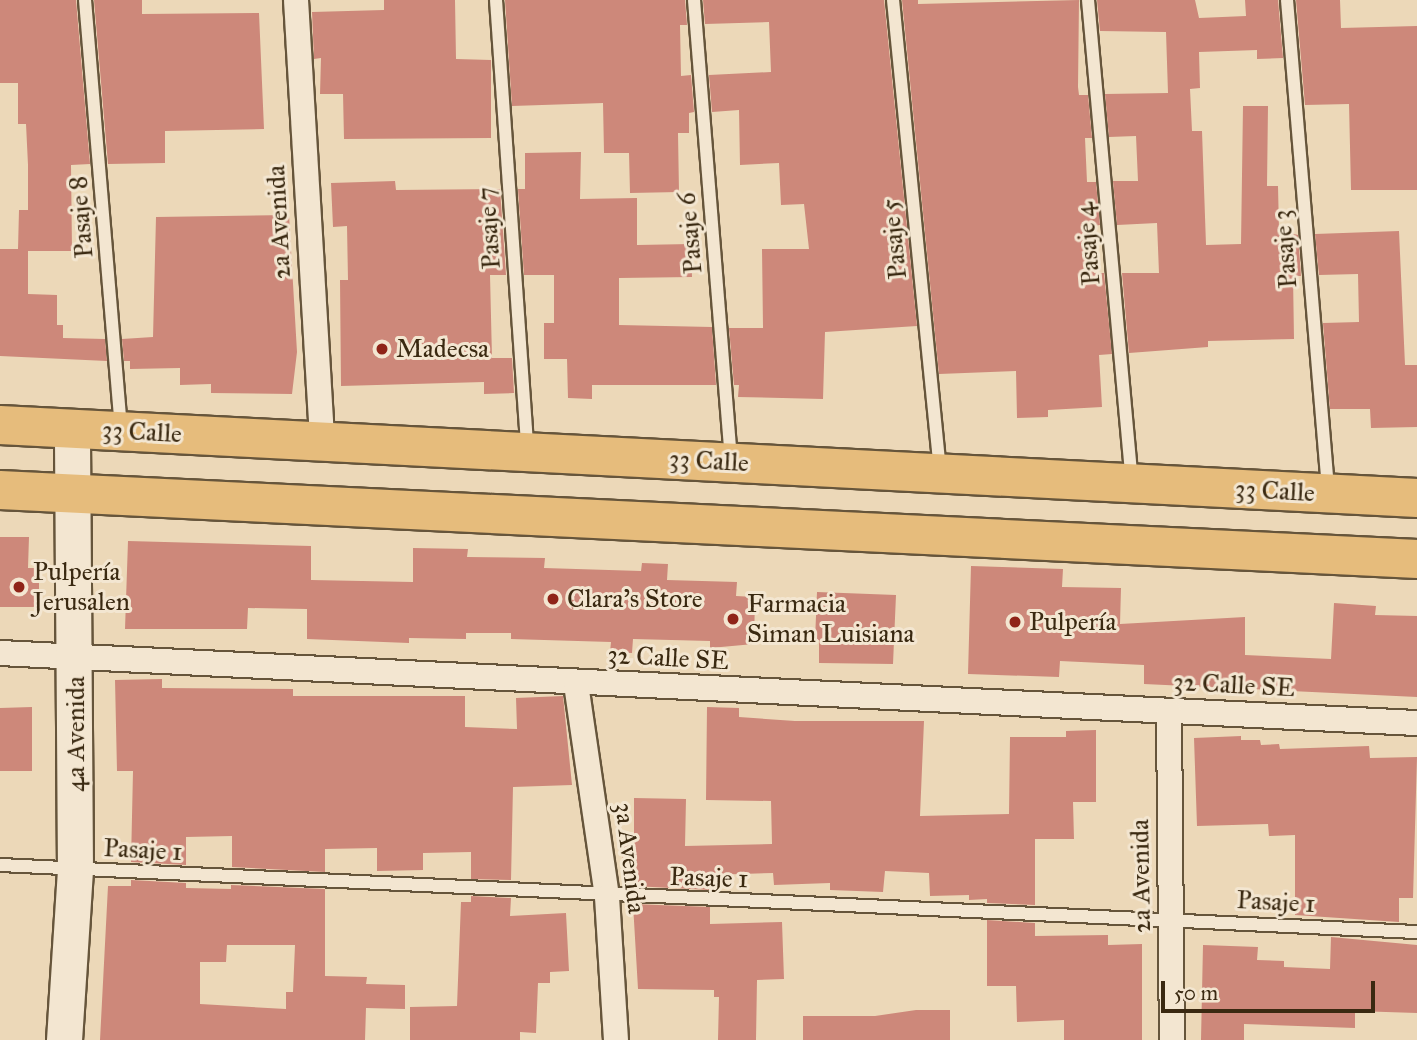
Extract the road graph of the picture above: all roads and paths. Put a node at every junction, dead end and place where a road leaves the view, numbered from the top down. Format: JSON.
{"nodes":[{"id":1,"x":85,"y":0,"type":"edge"},
{"id":2,"x":296,"y":0,"type":"edge"},
{"id":3,"x":496,"y":0,"type":"edge"},
{"id":4,"x":694,"y":0,"type":"edge"},
{"id":5,"x":893,"y":0,"type":"edge"},
{"id":6,"x":1088,"y":0,"type":"edge"},
{"id":7,"x":1287,"y":0,"type":"edge"},
{"id":8,"x":0,"y":425,"type":"edge"},
{"id":9,"x":72,"y":429,"type":"junction"},
{"id":10,"x":121,"y":431,"type":"junction"},
{"id":11,"x":322,"y":441,"type":"junction"},
{"id":12,"x":527,"y":452,"type":"junction"},
{"id":13,"x":732,"y":462,"type":"junction"},
{"id":14,"x":940,"y":474,"type":"junction"},
{"id":15,"x":1133,"y":484,"type":"junction"},
{"id":16,"x":0,"y":489,"type":"edge"},
{"id":17,"x":73,"y":494,"type":"junction"},
{"id":18,"x":1329,"y":494,"type":"junction"},
{"id":19,"x":1417,"y":498,"type":"edge"},
{"id":20,"x":1417,"y":559,"type":"edge"},
{"id":21,"x":0,"y":653,"type":"edge"},
{"id":22,"x":76,"y":657,"type":"junction"},
{"id":23,"x":576,"y":684,"type":"junction"},
{"id":24,"x":1168,"y":712,"type":"junction"},
{"id":25,"x":1417,"y":723,"type":"edge"},
{"id":26,"x":0,"y":865,"type":"edge"},
{"id":27,"x":75,"y":869,"type":"junction"},
{"id":28,"x":607,"y":897,"type":"junction"},
{"id":29,"x":1171,"y":919,"type":"junction"},
{"id":30,"x":1417,"y":932,"type":"edge"},
{"id":31,"x":64,"y":1040,"type":"edge"},
{"id":32,"x":616,"y":1040,"type":"edge"},
{"id":33,"x":1172,"y":1040,"type":"edge"}],
"edges":[{"from":1,"to":10,"type":"lane","name":"Pasaje 8"},
{"from":2,"to":11,"type":"street","name":"2a Avenida"},
{"from":3,"to":12,"type":"lane","name":"Pasaje 7"},
{"from":4,"to":13,"type":"lane","name":"Pasaje 6"},
{"from":5,"to":14,"type":"lane","name":"Pasaje 5"},
{"from":6,"to":15,"type":"lane","name":"Pasaje 4"},
{"from":7,"to":18,"type":"lane","name":"Pasaje 3"},
{"from":8,"to":9,"type":"main road","name":"33 Calle"},
{"from":9,"to":10,"type":"main road","name":"33 Calle"},
{"from":9,"to":17,"type":"street","name":"4a Avenida"},
{"from":10,"to":11,"type":"main road","name":"33 Calle"},
{"from":11,"to":12,"type":"main road","name":"33 Calle"},
{"from":12,"to":13,"type":"main road","name":"33 Calle"},
{"from":13,"to":14,"type":"main road","name":"33 Calle"},
{"from":14,"to":15,"type":"main road","name":"33 Calle"},
{"from":15,"to":18,"type":"main road","name":"33 Calle"},
{"from":16,"to":17,"type":"main road"},
{"from":17,"to":20,"type":"main road"},
{"from":17,"to":22,"type":"street","name":"4a Avenida"},
{"from":18,"to":19,"type":"main road","name":"33 Calle"},
{"from":21,"to":22,"type":"street","name":"32 Calle SE"},
{"from":22,"to":23,"type":"street","name":"32 Calle SE"},
{"from":22,"to":27,"type":"street","name":"4a Avenida"},
{"from":23,"to":24,"type":"street","name":"32 Calle SE"},
{"from":23,"to":28,"type":"street","name":"3a Avenida"},
{"from":24,"to":25,"type":"street","name":"32 Calle SE"},
{"from":24,"to":29,"type":"street","name":"2a Avenida"},
{"from":26,"to":27,"type":"lane","name":"Pasaje 1"},
{"from":27,"to":28,"type":"lane","name":"Pasaje 1"},
{"from":27,"to":31,"type":"street","name":"4a Avenida"},
{"from":28,"to":29,"type":"lane","name":"Pasaje 1"},
{"from":28,"to":32,"type":"street","name":"3a Avenida"},
{"from":29,"to":30,"type":"lane","name":"Pasaje 1"},
{"from":29,"to":33,"type":"street","name":"2a Avenida"}]}
